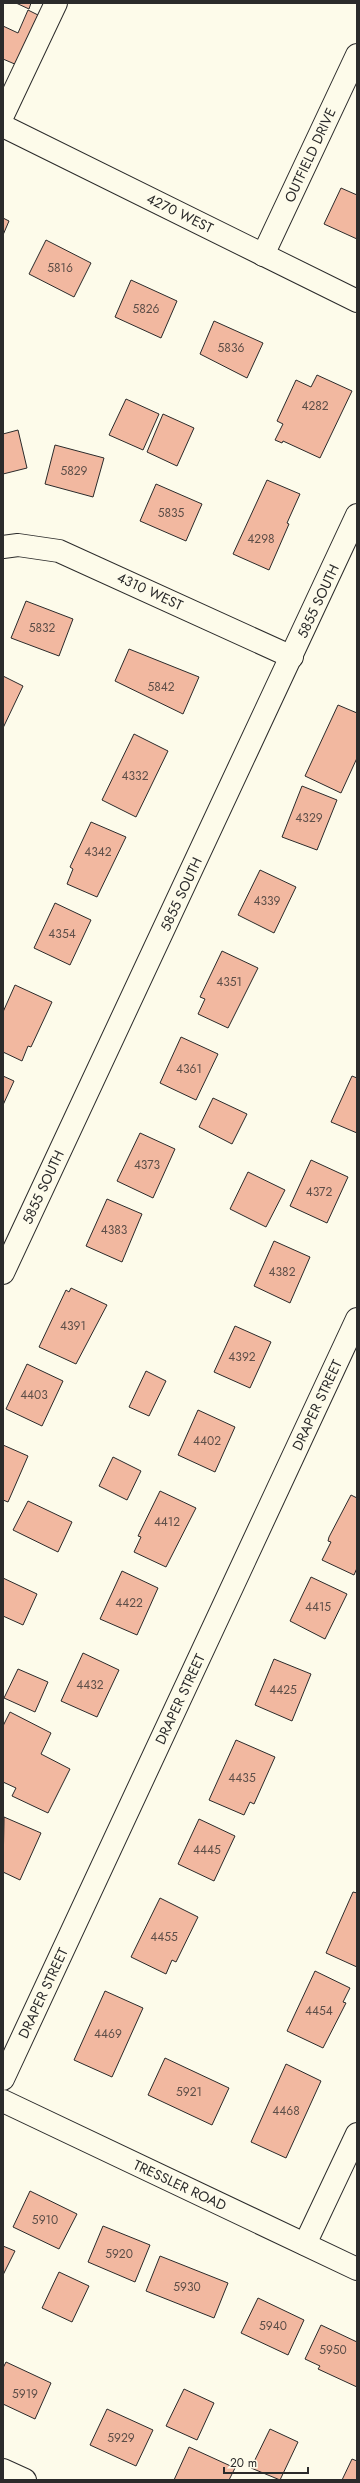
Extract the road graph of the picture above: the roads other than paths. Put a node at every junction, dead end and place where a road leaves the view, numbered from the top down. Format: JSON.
{"nodes":[{"id":1,"x":56,"y":3,"type":"edge"},
{"id":2,"x":357,"y":55,"type":"edge"},
{"id":3,"x":3,"y":115,"type":"edge"},
{"id":4,"x":3,"y":126,"type":"edge"},
{"id":5,"x":263,"y":254,"type":"junction"},
{"id":6,"x":357,"y":301,"type":"edge"},
{"id":7,"x":357,"y":515,"type":"edge"},
{"id":8,"x":3,"y":547,"type":"edge"},
{"id":9,"x":292,"y":657,"type":"junction"},
{"id":10,"x":3,"y":1273,"type":"edge"},
{"id":11,"x":357,"y":1319,"type":"edge"},
{"id":12,"x":3,"y":2079,"type":"edge"},
{"id":13,"x":3,"y":2101,"type":"edge"},
{"id":14,"x":357,"y":2134,"type":"edge"},
{"id":15,"x":305,"y":2244,"type":"junction"},
{"id":16,"x":357,"y":2269,"type":"edge"},
{"id":17,"x":3,"y":2470,"type":"edge"},
{"id":18,"x":25,"y":2480,"type":"edge"}],
"edges":[{"from":1,"to":3,"type":"street"},
{"from":2,"to":5,"type":"street","name":"OUTFIELD DRIVE"},
{"from":4,"to":5,"type":"street","name":"4270 WEST"},
{"from":5,"to":6,"type":"street","name":"4270 WEST"},
{"from":7,"to":9,"type":"street","name":"5855 SOUTH"},
{"from":8,"to":9,"type":"street","name":"4310 WEST"},
{"from":9,"to":10,"type":"street","name":"5855 SOUTH"},
{"from":11,"to":12,"type":"street","name":"DRAPER STREET"},
{"from":13,"to":15,"type":"street","name":"TRESSLER ROAD"},
{"from":14,"to":15,"type":"street"},
{"from":15,"to":16,"type":"street","name":"TRESSLER ROAD"},
{"from":17,"to":18,"type":"street"}]}
